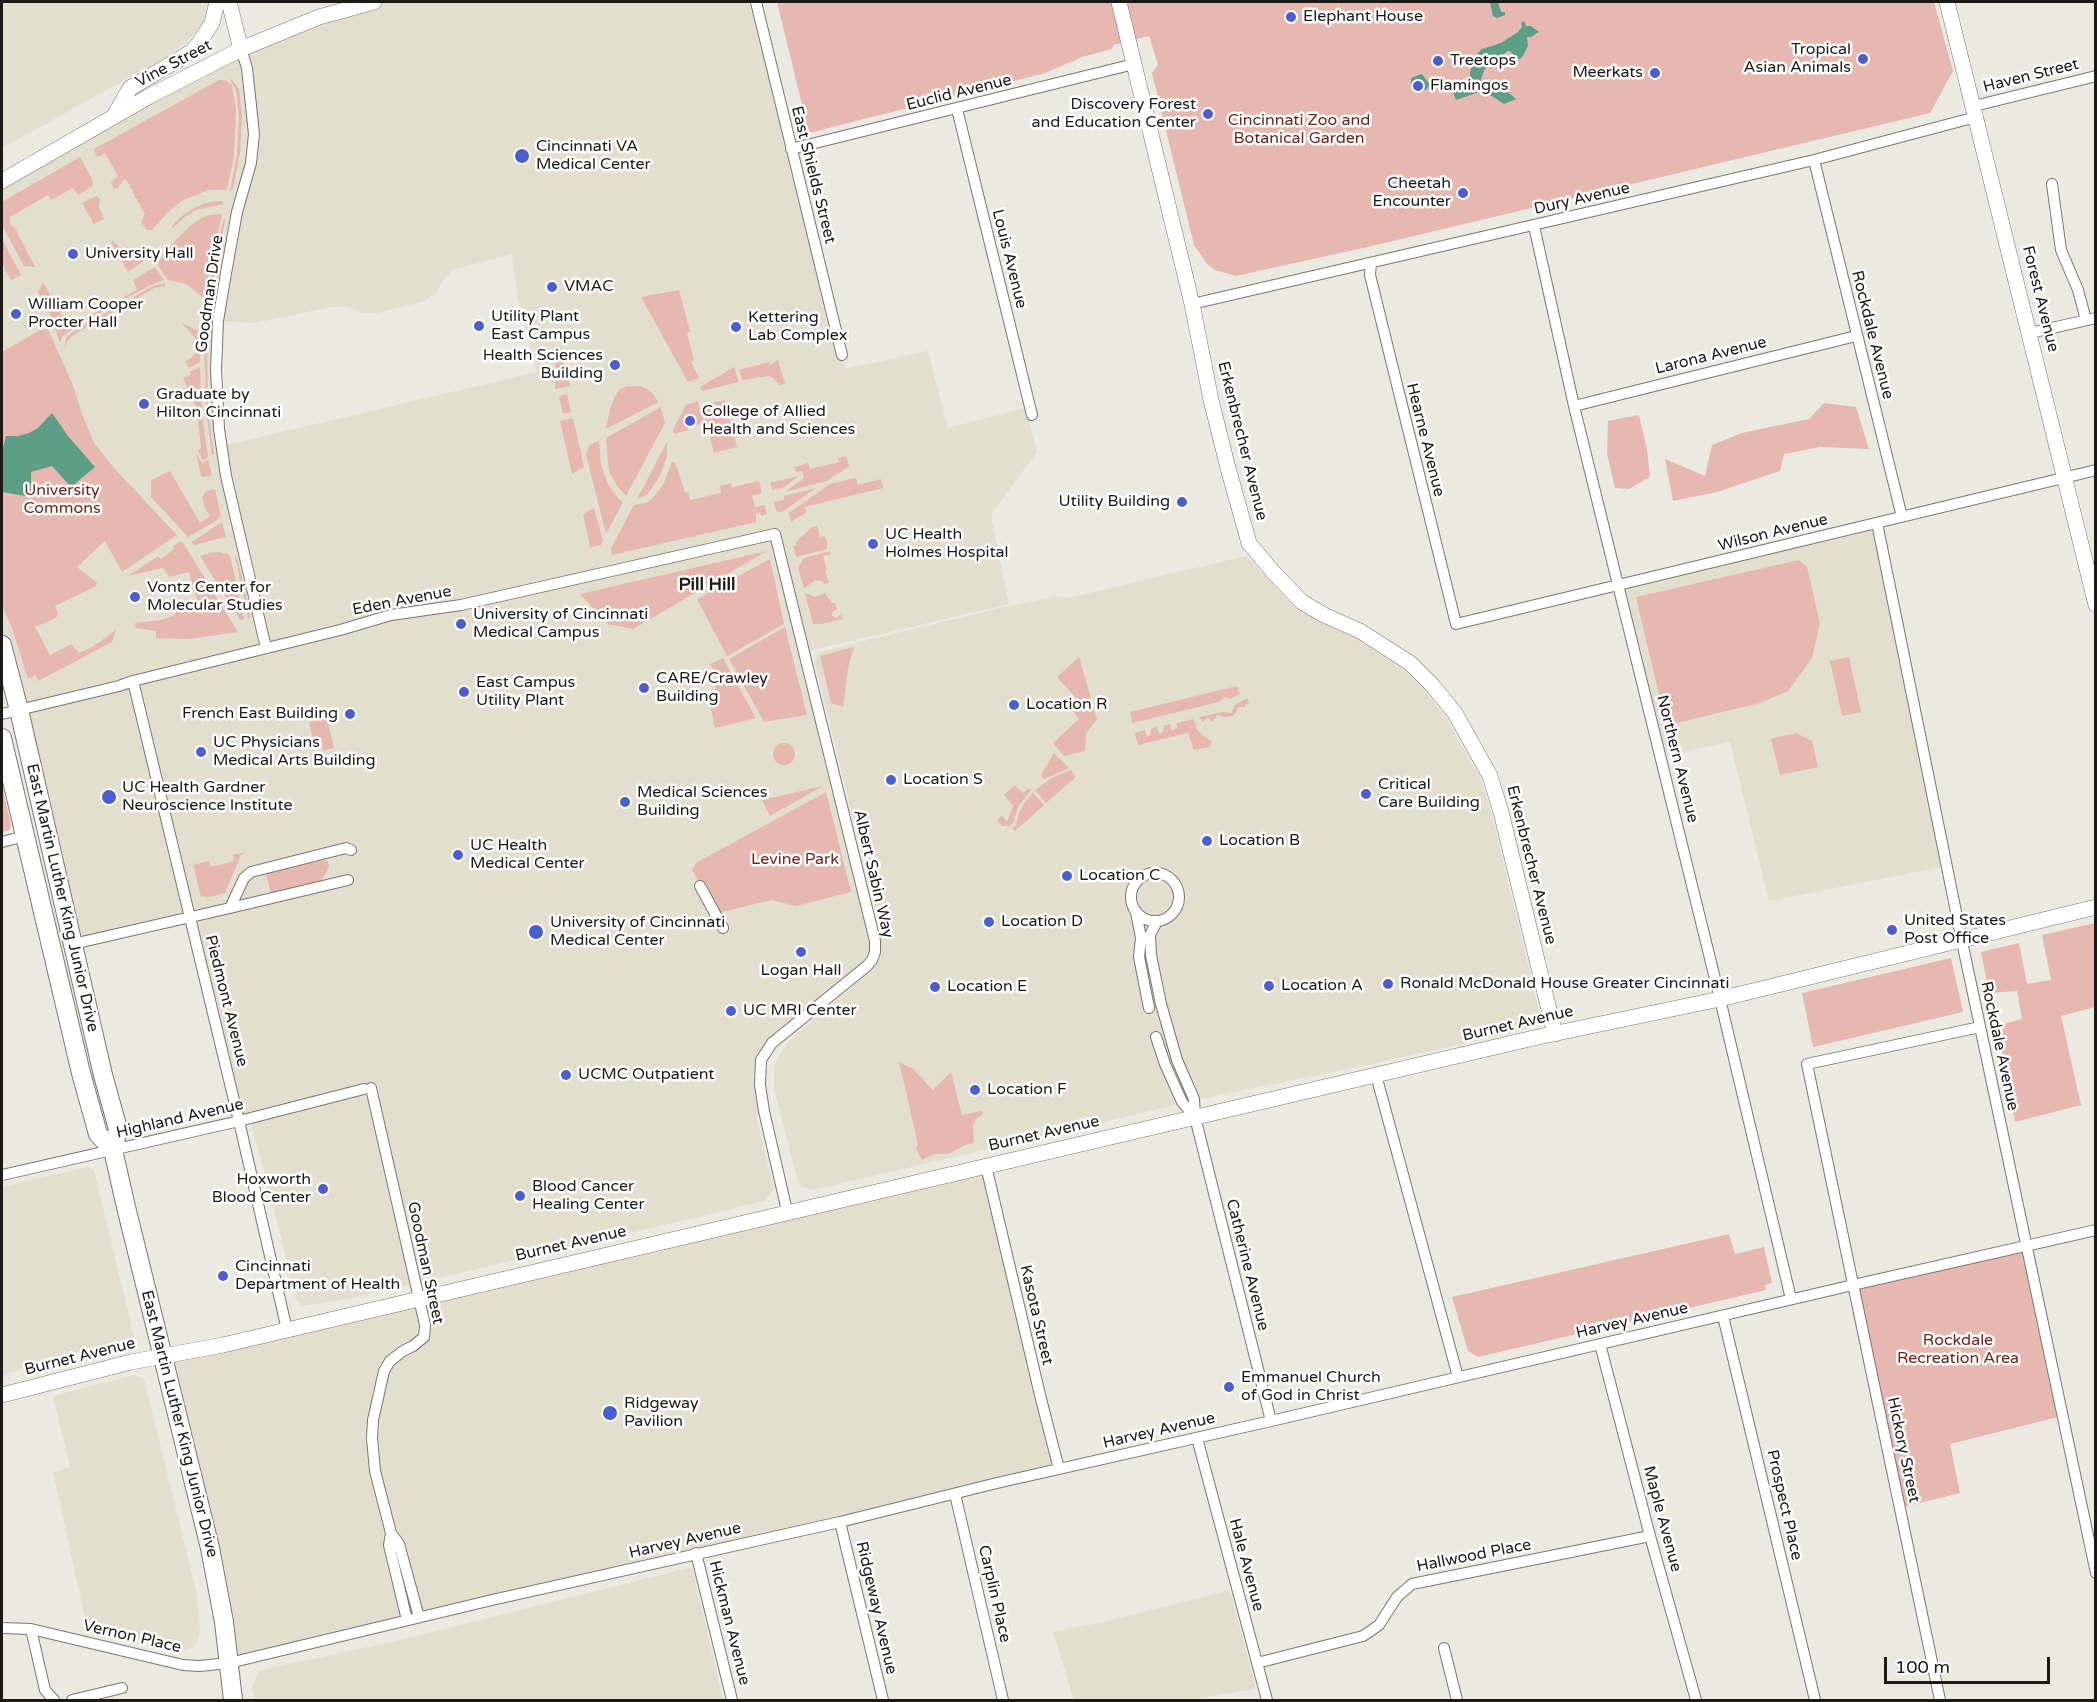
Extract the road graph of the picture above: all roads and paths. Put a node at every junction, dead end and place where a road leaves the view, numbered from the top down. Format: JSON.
{"nodes":[{"id":1,"x":217,"y":2,"type":"edge"},
{"id":2,"x":228,"y":2,"type":"edge"},
{"id":3,"x":374,"y":2,"type":"edge"},
{"id":4,"x":756,"y":2,"type":"edge"},
{"id":5,"x":1119,"y":2,"type":"edge"},
{"id":6,"x":1947,"y":2,"type":"edge"},
{"id":7,"x":241,"y":49,"type":"junction"},
{"id":8,"x":1134,"y":64,"type":"junction"},
{"id":9,"x":2096,"y":76,"type":"edge"},
{"id":10,"x":957,"y":109,"type":"junction"},
{"id":11,"x":1975,"y":112,"type":"junction"},
{"id":12,"x":113,"y":117,"type":"junction"},
{"id":13,"x":791,"y":149,"type":"junction"},
{"id":14,"x":1814,"y":160,"type":"junction"},
{"id":15,"x":2,"y":181,"type":"edge"},
{"id":16,"x":2052,"y":184,"type":"dead end"},
{"id":17,"x":1534,"y":226,"type":"junction"},
{"id":18,"x":1371,"y":263,"type":"junction"},
{"id":19,"x":1192,"y":304,"type":"junction"},
{"id":20,"x":2091,"y":319,"type":"edge"},
{"id":21,"x":2030,"y":333,"type":"junction"},
{"id":22,"x":1856,"y":336,"type":"junction"},
{"id":23,"x":842,"y":355,"type":"dead end"},
{"id":24,"x":1574,"y":406,"type":"junction"},
{"id":25,"x":1032,"y":415,"type":"dead end"},
{"id":26,"x":2096,"y":470,"type":"edge"},
{"id":27,"x":2063,"y":478,"type":"junction"},
{"id":28,"x":1902,"y":517,"type":"junction"},
{"id":29,"x":1877,"y":523,"type":"junction"},
{"id":30,"x":775,"y":534,"type":"joint"},
{"id":31,"x":1619,"y":586,"type":"junction"},
{"id":32,"x":2096,"y":605,"type":"edge"},
{"id":33,"x":1456,"y":624,"type":"joint"},
{"id":34,"x":2,"y":645,"type":"edge"},
{"id":35,"x":266,"y":648,"type":"junction"},
{"id":36,"x":133,"y":681,"type":"junction"},
{"id":37,"x":10,"y":712,"type":"edge"},
{"id":38,"x":2,"y":738,"type":"edge"},
{"id":39,"x":25,"y":836,"type":"junction"},
{"id":40,"x":2,"y":842,"type":"edge"},
{"id":41,"x":351,"y":850,"type":"dead end"},
{"id":42,"x":348,"y":880,"type":"dead end"},
{"id":43,"x":700,"y":886,"type":"dead end"},
{"id":44,"x":2096,"y":907,"type":"edge"},
{"id":45,"x":230,"y":908,"type":"junction"},
{"id":46,"x":1136,"y":912,"type":"junction"},
{"id":47,"x":189,"y":917,"type":"junction"},
{"id":48,"x":1157,"y":921,"type":"junction"},
{"id":49,"x":723,"y":928,"type":"dead end"},
{"id":50,"x":1962,"y":939,"type":"junction"},
{"id":51,"x":73,"y":944,"type":"junction"},
{"id":52,"x":1720,"y":999,"type":"junction"},
{"id":53,"x":1149,"y":1008,"type":"dead end"},
{"id":54,"x":1980,"y":1027,"type":"junction"},
{"id":55,"x":1555,"y":1034,"type":"junction"},
{"id":56,"x":1156,"y":1037,"type":"dead end"},
{"id":57,"x":1377,"y":1075,"type":"junction"},
{"id":58,"x":367,"y":1089,"type":"joint"},
{"id":59,"x":1195,"y":1117,"type":"junction"},
{"id":60,"x":239,"y":1121,"type":"junction"},
{"id":61,"x":113,"y":1150,"type":"junction"},
{"id":62,"x":986,"y":1166,"type":"junction"},
{"id":63,"x":2,"y":1175,"type":"edge"},
{"id":64,"x":787,"y":1212,"type":"junction"},
{"id":65,"x":2096,"y":1230,"type":"edge"},
{"id":66,"x":2025,"y":1245,"type":"junction"},
{"id":67,"x":1853,"y":1285,"type":"junction"},
{"id":68,"x":420,"y":1298,"type":"junction"},
{"id":69,"x":1791,"y":1299,"type":"junction"},
{"id":70,"x":1723,"y":1316,"type":"junction"},
{"id":71,"x":287,"y":1330,"type":"junction"},
{"id":72,"x":1600,"y":1344,"type":"junction"},
{"id":73,"x":162,"y":1355,"type":"junction"},
{"id":74,"x":1458,"y":1377,"type":"junction"},
{"id":75,"x":2,"y":1395,"type":"edge"},
{"id":76,"x":1271,"y":1421,"type":"junction"},
{"id":77,"x":1197,"y":1438,"type":"junction"},
{"id":78,"x":1059,"y":1470,"type":"junction"},
{"id":79,"x":955,"y":1494,"type":"junction"},
{"id":80,"x":840,"y":1522,"type":"junction"},
{"id":81,"x":391,"y":1533,"type":"junction"},
{"id":82,"x":1650,"y":1536,"type":"junction"},
{"id":83,"x":696,"y":1553,"type":"junction"},
{"id":84,"x":2096,"y":1573,"type":"edge"},
{"id":85,"x":419,"y":1617,"type":"junction"},
{"id":86,"x":407,"y":1620,"type":"junction"},
{"id":87,"x":2,"y":1628,"type":"edge"},
{"id":88,"x":31,"y":1629,"type":"junction"},
{"id":89,"x":1444,"y":1648,"type":"dead end"},
{"id":90,"x":229,"y":1663,"type":"junction"},
{"id":91,"x":1257,"y":1663,"type":"junction"},
{"id":92,"x":122,"y":1688,"type":"dead end"},
{"id":93,"x":54,"y":1701,"type":"edge"},
{"id":94,"x":72,"y":1701,"type":"edge"},
{"id":95,"x":233,"y":1701,"type":"edge"},
{"id":96,"x":732,"y":1701,"type":"edge"},
{"id":97,"x":883,"y":1701,"type":"edge"},
{"id":98,"x":1002,"y":1701,"type":"edge"},
{"id":99,"x":1267,"y":1701,"type":"edge"},
{"id":100,"x":1457,"y":1701,"type":"edge"},
{"id":101,"x":1696,"y":1701,"type":"edge"},
{"id":102,"x":1815,"y":1701,"type":"edge"},
{"id":103,"x":1940,"y":1701,"type":"edge"}],
"edges":[{"from":1,"to":12,"type":"street"},
{"from":2,"to":7,"type":"street"},
{"from":3,"to":7,"type":"street","name":"Vine Street"},
{"from":4,"to":13,"type":"street","name":"East Shields Street"},
{"from":5,"to":8,"type":"street","name":"Erkenbrecher Avenue"},
{"from":6,"to":11,"type":"street","name":"Forest Avenue"},
{"from":7,"to":12,"type":"street","name":"Vine Street"},
{"from":7,"to":35,"type":"street","name":"Goodman Drive"},
{"from":8,"to":10,"type":"street","name":"Euclid Avenue"},
{"from":8,"to":19,"type":"street","name":"Erkenbrecher Avenue"},
{"from":9,"to":11,"type":"street","name":"Haven Street"},
{"from":10,"to":13,"type":"street","name":"Euclid Avenue"},
{"from":10,"to":25,"type":"street","name":"Louis Avenue"},
{"from":11,"to":14,"type":"street","name":"Dury Avenue"},
{"from":11,"to":21,"type":"street","name":"Forest Avenue"},
{"from":12,"to":15,"type":"street","name":"Vine Street"},
{"from":13,"to":23,"type":"street","name":"East Shields Street"},
{"from":14,"to":17,"type":"street","name":"Dury Avenue"},
{"from":14,"to":22,"type":"street","name":"Rockdale Avenue"},
{"from":16,"to":20,"type":"street"},
{"from":17,"to":18,"type":"street","name":"Dury Avenue"},
{"from":17,"to":24,"type":"street","name":"Northern Avenue"},
{"from":18,"to":19,"type":"street","name":"Dury Avenue"},
{"from":18,"to":33,"type":"street","name":"Hearne Avenue"},
{"from":19,"to":55,"type":"street","name":"Erkenbrecher Avenue"},
{"from":20,"to":21,"type":"street"},
{"from":21,"to":27,"type":"street","name":"Forest Avenue"},
{"from":22,"to":24,"type":"street","name":"Larona Avenue"},
{"from":22,"to":28,"type":"street","name":"Rockdale Avenue"},
{"from":24,"to":31,"type":"street","name":"Northern Avenue"},
{"from":26,"to":27,"type":"street","name":"Wilson Avenue"},
{"from":27,"to":28,"type":"street","name":"Wilson Avenue"},
{"from":27,"to":32,"type":"street","name":"Forest Avenue"},
{"from":28,"to":29,"type":"street","name":"Wilson Avenue"},
{"from":29,"to":31,"type":"street","name":"Wilson Avenue"},
{"from":29,"to":50,"type":"street","name":"Rockdale Avenue"},
{"from":30,"to":35,"type":"street","name":"Eden Avenue"},
{"from":30,"to":64,"type":"street","name":"Albert Sabin Way"},
{"from":31,"to":33,"type":"street","name":"Wilson Avenue"},
{"from":31,"to":52,"type":"street","name":"Northern Avenue"},
{"from":34,"to":37,"type":"main road","name":"East Martin Luther King Junior Drive"},
{"from":35,"to":36,"type":"street","name":"Eden Avenue"},
{"from":36,"to":37,"type":"street","name":"Eden Avenue"},
{"from":36,"to":47,"type":"street","name":"Piedmont Avenue"},
{"from":37,"to":51,"type":"main road","name":"East Martin Luther King Junior Drive"},
{"from":38,"to":39,"type":"main road","name":"East Martin Luther King Junior Drive"},
{"from":39,"to":40,"type":"street"},
{"from":39,"to":61,"type":"main road","name":"East Martin Luther King Junior Drive"},
{"from":41,"to":45,"type":"street"},
{"from":42,"to":45,"type":"street"},
{"from":43,"to":49,"type":"street"},
{"from":44,"to":50,"type":"street","name":"Burnet Avenue"},
{"from":45,"to":47,"type":"street"},
{"from":46,"to":48,"type":"street"},
{"from":46,"to":48,"type":"street"},
{"from":46,"to":53,"type":"street"},
{"from":47,"to":51,"type":"street"},
{"from":47,"to":60,"type":"street","name":"Piedmont Avenue"},
{"from":48,"to":59,"type":"street","name":"Catherine Avenue"},
{"from":50,"to":52,"type":"street","name":"Burnet Avenue"},
{"from":50,"to":54,"type":"street","name":"Rockdale Avenue"},
{"from":51,"to":61,"type":"main road","name":"East Martin Luther King Junior Drive"},
{"from":52,"to":55,"type":"street","name":"Burnet Avenue"},
{"from":52,"to":69,"type":"street","name":"Northern Avenue"},
{"from":54,"to":66,"type":"street","name":"Rockdale Avenue"},
{"from":54,"to":67,"type":"street","name":"Hickory Street"},
{"from":55,"to":57,"type":"street","name":"Burnet Avenue"},
{"from":56,"to":59,"type":"street","name":"Catherine Avenue"},
{"from":57,"to":59,"type":"street","name":"Burnet Avenue"},
{"from":57,"to":74,"type":"street"},
{"from":58,"to":60,"type":"street","name":"Highland Avenue"},
{"from":58,"to":68,"type":"street","name":"Goodman Street"},
{"from":59,"to":62,"type":"street","name":"Burnet Avenue"},
{"from":59,"to":76,"type":"street","name":"Catherine Avenue"},
{"from":60,"to":61,"type":"street","name":"Highland Avenue"},
{"from":60,"to":71,"type":"street","name":"Piedmont Avenue"},
{"from":61,"to":63,"type":"street","name":"Highland Avenue"},
{"from":61,"to":73,"type":"main road","name":"East Martin Luther King Junior Drive"},
{"from":62,"to":64,"type":"street","name":"Burnet Avenue"},
{"from":62,"to":78,"type":"street","name":"Kasota Street"},
{"from":64,"to":68,"type":"street","name":"Burnet Avenue"},
{"from":65,"to":66,"type":"street","name":"Harvey Avenue"},
{"from":66,"to":67,"type":"street","name":"Harvey Avenue"},
{"from":66,"to":84,"type":"street","name":"Rockdale Avenue"},
{"from":67,"to":69,"type":"street","name":"Harvey Avenue"},
{"from":67,"to":103,"type":"street","name":"Hickory Street"},
{"from":68,"to":71,"type":"street","name":"Burnet Avenue"},
{"from":68,"to":81,"type":"street","name":"Goodman Street"},
{"from":69,"to":70,"type":"street","name":"Harvey Avenue"},
{"from":70,"to":72,"type":"street","name":"Harvey Avenue"},
{"from":70,"to":102,"type":"street","name":"Prospect Place"},
{"from":71,"to":73,"type":"street","name":"Burnet Avenue"},
{"from":72,"to":74,"type":"street","name":"Harvey Avenue"},
{"from":72,"to":82,"type":"street","name":"Maple Avenue"},
{"from":73,"to":75,"type":"street","name":"Burnet Avenue"},
{"from":73,"to":90,"type":"main road","name":"East Martin Luther King Junior Drive"},
{"from":74,"to":76,"type":"street","name":"Harvey Avenue"},
{"from":76,"to":77,"type":"street","name":"Harvey Avenue"},
{"from":77,"to":78,"type":"street","name":"Harvey Avenue"},
{"from":77,"to":91,"type":"street","name":"Hale Avenue"},
{"from":78,"to":79,"type":"street","name":"Harvey Avenue"},
{"from":79,"to":80,"type":"street","name":"Harvey Avenue"},
{"from":79,"to":98,"type":"street","name":"Carplin Place"},
{"from":80,"to":83,"type":"street","name":"Harvey Avenue"},
{"from":80,"to":97,"type":"street","name":"Ridgeway Avenue"},
{"from":81,"to":85,"type":"street","name":"Goodman Street"},
{"from":81,"to":86,"type":"street","name":"Goodman Street"},
{"from":82,"to":91,"type":"street","name":"Hallwood Place"},
{"from":82,"to":101,"type":"street","name":"Maple Avenue"},
{"from":83,"to":85,"type":"street","name":"Harvey Avenue"},
{"from":83,"to":96,"type":"street","name":"Hickman Avenue"},
{"from":85,"to":86,"type":"street","name":"Harvey Avenue"},
{"from":86,"to":90,"type":"street","name":"Harvey Avenue"},
{"from":87,"to":88,"type":"street","name":"Vernon Place"},
{"from":88,"to":90,"type":"street","name":"Vernon Place"},
{"from":88,"to":93,"type":"street"},
{"from":89,"to":100,"type":"street"},
{"from":90,"to":95,"type":"main road","name":"East Martin Luther King Junior Drive"},
{"from":91,"to":99,"type":"street","name":"Hale Avenue"},
{"from":92,"to":94,"type":"street"}]}
